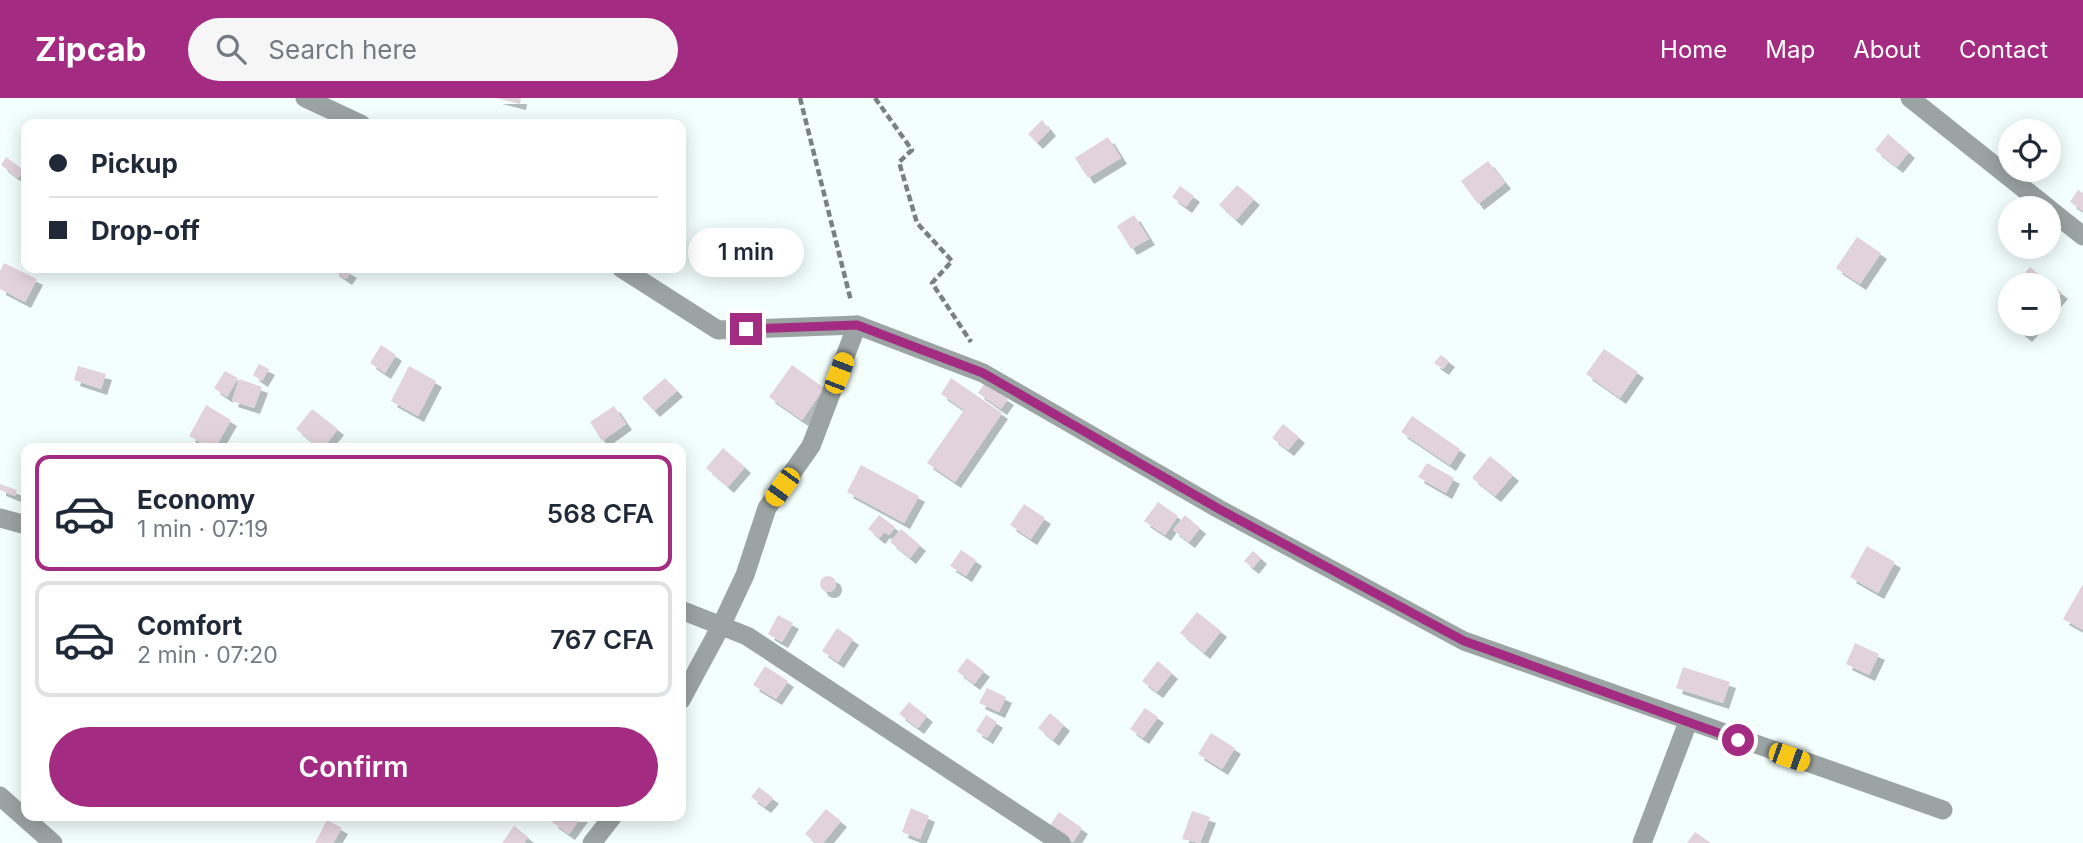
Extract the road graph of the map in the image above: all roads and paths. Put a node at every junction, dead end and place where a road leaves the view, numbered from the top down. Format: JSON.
{"nodes":[{"id":1,"x":305,"y":98,"type":"edge"},
{"id":2,"x":800,"y":98,"type":"edge"},
{"id":3,"x":875,"y":98,"type":"edge"},
{"id":4,"x":1910,"y":98,"type":"edge"},
{"id":5,"x":350,"y":119,"type":"edge"},
{"id":6,"x":2033,"y":196,"type":"edge"},
{"id":7,"x":2061,"y":219,"type":"edge"},
{"id":8,"x":2083,"y":236,"type":"edge"},
{"id":9,"x":629,"y":273,"type":"edge"},
{"id":10,"x":857,"y":325,"type":"junction"},
{"id":11,"x":997,"y":381,"type":"junction"},
{"id":12,"x":0,"y":518,"type":"edge"},
{"id":13,"x":21,"y":524,"type":"edge"},
{"id":14,"x":686,"y":612,"type":"edge"},
{"id":15,"x":721,"y":626,"type":"junction"},
{"id":16,"x":686,"y":691,"type":"edge"},
{"id":17,"x":1688,"y":722,"type":"junction"},
{"id":18,"x":0,"y":796,"type":"edge"},
{"id":19,"x":1943,"y":810,"type":"dead end"},
{"id":20,"x":21,"y":815,"type":"edge"},
{"id":21,"x":28,"y":821,"type":"edge"},
{"id":22,"x":609,"y":821,"type":"edge"},
{"id":23,"x":53,"y":843,"type":"edge"},
{"id":24,"x":592,"y":843,"type":"edge"},
{"id":25,"x":1061,"y":843,"type":"edge"},
{"id":26,"x":1642,"y":843,"type":"edge"}],
"edges":[{"from":1,"to":5,"type":"street"},
{"from":2,"to":10,"type":"path"},
{"from":3,"to":11,"type":"path"},
{"from":4,"to":6,"type":"street"},
{"from":7,"to":8,"type":"street"},
{"from":9,"to":10,"type":"street"},
{"from":10,"to":11,"type":"street"},
{"from":10,"to":15,"type":"street"},
{"from":11,"to":17,"type":"street"},
{"from":12,"to":13,"type":"street"},
{"from":14,"to":15,"type":"street"},
{"from":15,"to":16,"type":"street"},
{"from":15,"to":25,"type":"street"},
{"from":17,"to":19,"type":"street"},
{"from":17,"to":26,"type":"street"},
{"from":18,"to":20,"type":"street"},
{"from":21,"to":23,"type":"street"},
{"from":22,"to":24,"type":"street"}]}
